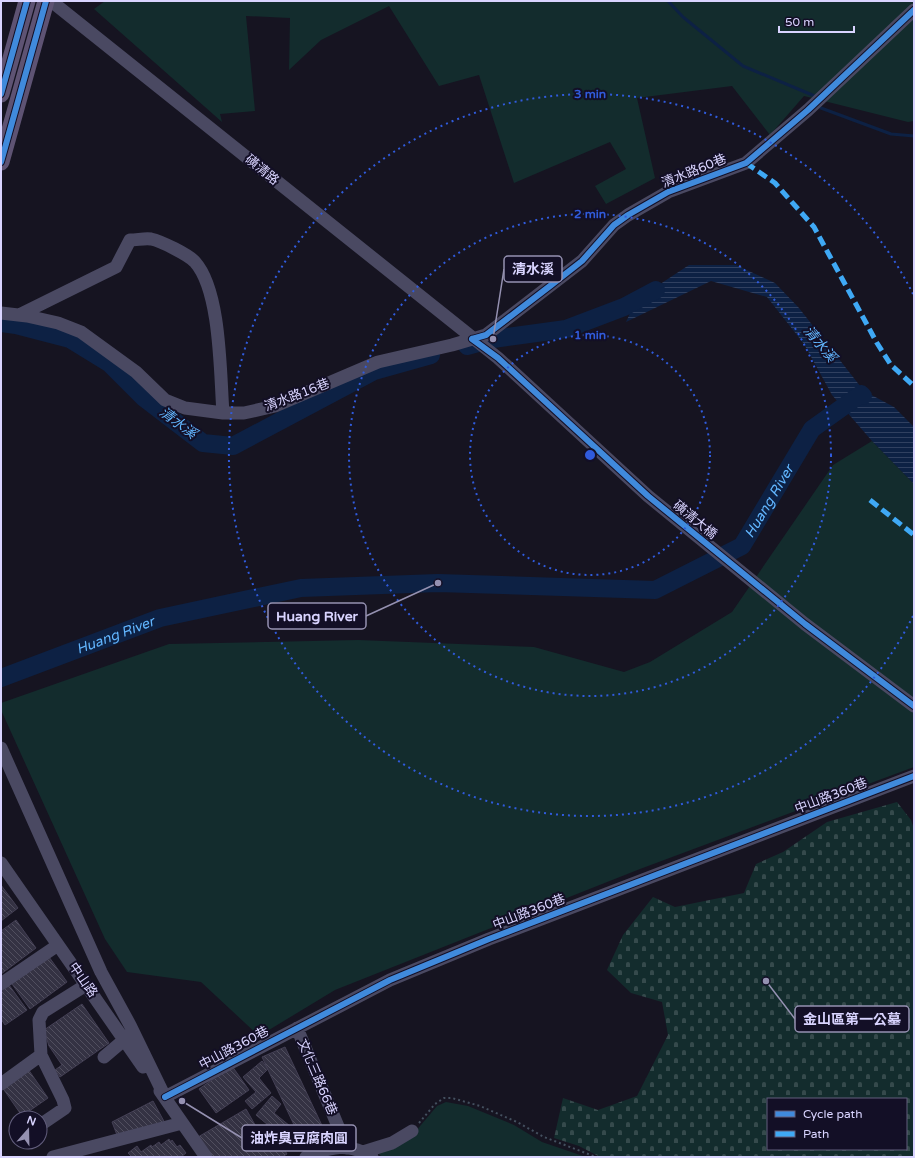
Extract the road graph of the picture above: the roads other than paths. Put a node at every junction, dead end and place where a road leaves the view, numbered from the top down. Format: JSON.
{"nodes":[{"id":1,"x":27,"y":1,"type":"edge"},
{"id":2,"x":46,"y":1,"type":"edge"},
{"id":3,"x":51,"y":1,"type":"edge"},
{"id":4,"x":914,"y":10,"type":"edge"},
{"id":5,"x":1,"y":94,"type":"edge"},
{"id":6,"x":1,"y":162,"type":"edge"},
{"id":7,"x":1,"y":313,"type":"edge"},
{"id":8,"x":19,"y":315,"type":"junction"},
{"id":9,"x":472,"y":339,"type":"junction"},
{"id":10,"x":223,"y":413,"type":"junction"},
{"id":11,"x":914,"y":706,"type":"edge"},
{"id":12,"x":1,"y":748,"type":"edge"},
{"id":13,"x":914,"y":776,"type":"edge"},
{"id":14,"x":1,"y":863,"type":"edge"},
{"id":15,"x":58,"y":945,"type":"junction"},
{"id":16,"x":1,"y":984,"type":"edge"},
{"id":17,"x":86,"y":985,"type":"junction"},
{"id":18,"x":297,"y":1028,"type":"junction"},
{"id":19,"x":124,"y":1040,"type":"junction"},
{"id":20,"x":41,"y":1055,"type":"junction"},
{"id":21,"x":104,"y":1056,"type":"dead end"},
{"id":22,"x":1,"y":1084,"type":"edge"},
{"id":23,"x":165,"y":1097,"type":"junction"},
{"id":24,"x":48,"y":1120,"type":"edge"},
{"id":25,"x":182,"y":1123,"type":"junction"},
{"id":26,"x":412,"y":1131,"type":"road end"},
{"id":27,"x":347,"y":1148,"type":"junction"},
{"id":28,"x":367,"y":1154,"type":"edge"},
{"id":29,"x":53,"y":1157,"type":"edge"},
{"id":30,"x":206,"y":1157,"type":"edge"},
{"id":31,"x":308,"y":1157,"type":"edge"}],
"edges":[{"from":1,"to":5,"type":"main road"},
{"from":2,"to":6,"type":"main road"},
{"from":3,"to":9,"type":"street","name":"磺清路"},
{"from":4,"to":9,"type":"street","name":"清水路60巷"},
{"from":7,"to":8,"type":"street","name":"清水路16巷"},
{"from":8,"to":10,"type":"street","name":"清水路16巷"},
{"from":8,"to":10,"type":"street"},
{"from":9,"to":10,"type":"street","name":"清水路16巷"},
{"from":9,"to":11,"type":"street","name":"磺清大橋"},
{"from":12,"to":23,"type":"street"},
{"from":13,"to":18,"type":"street","name":"中山路360巷"},
{"from":14,"to":15,"type":"street","name":"中山路"},
{"from":15,"to":16,"type":"street"},
{"from":15,"to":17,"type":"street","name":"中山路"},
{"from":17,"to":19,"type":"street","name":"中山路"},
{"from":17,"to":20,"type":"street"},
{"from":18,"to":23,"type":"street","name":"中山路360巷"},
{"from":18,"to":27,"type":"street","name":"文化三路66巷"},
{"from":19,"to":21,"type":"street"},
{"from":19,"to":23,"type":"street","name":"中山路"},
{"from":20,"to":22,"type":"street"},
{"from":20,"to":24,"type":"street"},
{"from":23,"to":25,"type":"street"},
{"from":25,"to":29,"type":"street"},
{"from":25,"to":30,"type":"street"},
{"from":26,"to":28,"type":"street"},
{"from":27,"to":28,"type":"street"},
{"from":27,"to":31,"type":"street"}]}
